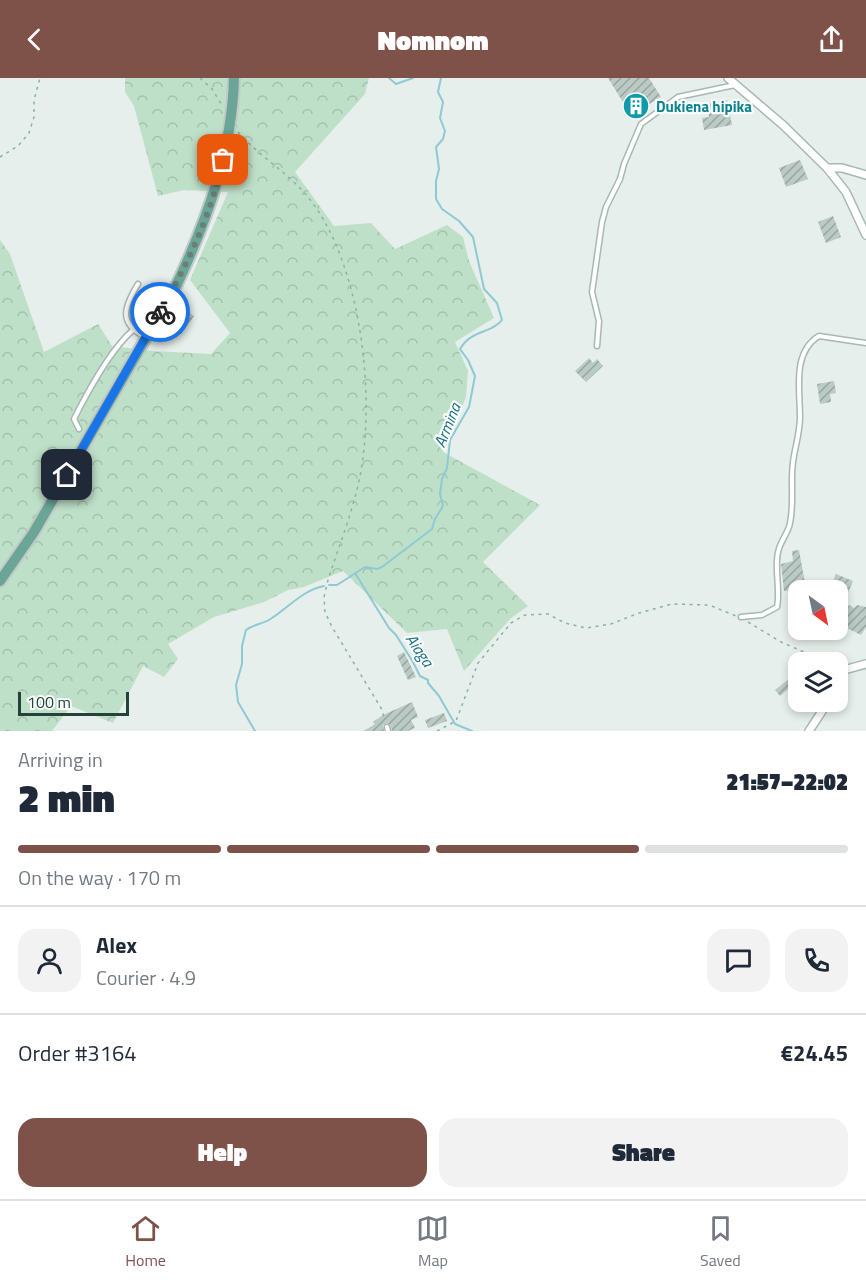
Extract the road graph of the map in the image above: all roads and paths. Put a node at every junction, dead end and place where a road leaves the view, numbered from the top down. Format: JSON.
{"nodes":[{"id":1,"x":40,"y":78,"type":"edge"},
{"id":2,"x":200,"y":78,"type":"edge"},
{"id":3,"x":234,"y":78,"type":"edge"},
{"id":4,"x":728,"y":78,"type":"edge"},
{"id":5,"x":736,"y":85,"type":"junction"},
{"id":6,"x":230,"y":120,"type":"junction"},
{"id":7,"x":0,"y":157,"type":"edge"},
{"id":8,"x":827,"y":168,"type":"junction"},
{"id":9,"x":866,"y":175,"type":"edge"},
{"id":10,"x":866,"y":235,"type":"edge"},
{"id":11,"x":138,"y":284,"type":"dead end"},
{"id":12,"x":133,"y":330,"type":"junction"},
{"id":13,"x":146,"y":338,"type":"junction"},
{"id":14,"x":866,"y":343,"type":"edge"},
{"id":15,"x":597,"y":346,"type":"dead end"},
{"id":16,"x":80,"y":429,"type":"dead end"},
{"id":17,"x":0,"y":580,"type":"edge"},
{"id":18,"x":741,"y":618,"type":"junction"},
{"id":19,"x":804,"y":652,"type":"edge"},
{"id":20,"x":866,"y":664,"type":"edge"},
{"id":21,"x":848,"y":669,"type":"edge"},
{"id":22,"x":821,"y":712,"type":"edge"},
{"id":23,"x":388,"y":729,"type":"edge"},
{"id":24,"x":437,"y":731,"type":"edge"},
{"id":25,"x":809,"y":731,"type":"edge"}],
"edges":[{"from":1,"to":7,"type":"path"},
{"from":2,"to":6,"type":"path"},
{"from":3,"to":6,"type":"main road"},
{"from":4,"to":5,"type":"street"},
{"from":5,"to":8,"type":"street"},
{"from":5,"to":15,"type":"lane"},
{"from":6,"to":13,"type":"main road"},
{"from":6,"to":23,"type":"path"},
{"from":8,"to":9,"type":"street"},
{"from":8,"to":10,"type":"street"},
{"from":11,"to":12,"type":"lane"},
{"from":12,"to":13,"type":"lane"},
{"from":12,"to":16,"type":"lane"},
{"from":13,"to":17,"type":"main road"},
{"from":14,"to":18,"type":"lane"},
{"from":18,"to":19,"type":"path"},
{"from":18,"to":24,"type":"path"},
{"from":20,"to":21,"type":"street"},
{"from":22,"to":25,"type":"street"}]}
